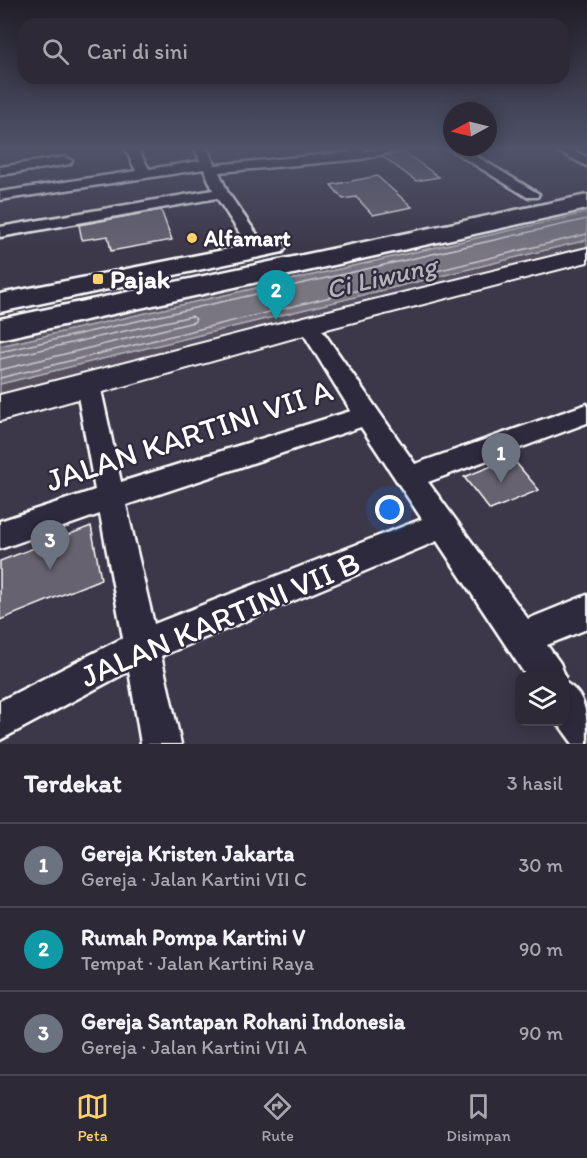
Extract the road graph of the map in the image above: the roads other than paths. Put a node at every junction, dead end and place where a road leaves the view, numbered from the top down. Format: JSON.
{"nodes":[{"id":1,"x":78,"y":183,"type":"edge"},
{"id":2,"x":123,"y":183,"type":"edge"},
{"id":3,"x":217,"y":183,"type":"edge"},
{"id":4,"x":513,"y":183,"type":"edge"},
{"id":5,"x":587,"y":183,"type":"edge"},
{"id":6,"x":221,"y":193,"type":"junction"},
{"id":7,"x":532,"y":194,"type":"junction"},
{"id":8,"x":0,"y":196,"type":"edge"},
{"id":9,"x":82,"y":197,"type":"junction"},
{"id":10,"x":587,"y":202,"type":"edge"},
{"id":11,"x":362,"y":229,"type":"dead end"},
{"id":12,"x":0,"y":232,"type":"edge"},
{"id":13,"x":294,"y":243,"type":"dead end"},
{"id":14,"x":259,"y":250,"type":"junction"},
{"id":15,"x":587,"y":255,"type":"edge"},
{"id":16,"x":0,"y":303,"type":"edge"},
{"id":17,"x":308,"y":325,"type":"junction"},
{"id":18,"x":0,"y":329,"type":"edge"},
{"id":19,"x":88,"y":385,"type":"junction"},
{"id":20,"x":0,"y":408,"type":"edge"},
{"id":21,"x":587,"y":413,"type":"edge"},
{"id":22,"x":367,"y":416,"type":"junction"},
{"id":23,"x":410,"y":477,"type":"junction"},
{"id":24,"x":109,"y":498,"type":"junction"},
{"id":25,"x":442,"y":525,"type":"junction"},
{"id":26,"x":0,"y":535,"type":"edge"},
{"id":27,"x":587,"y":612,"type":"edge"},
{"id":28,"x":520,"y":639,"type":"junction"},
{"id":29,"x":143,"y":646,"type":"junction"},
{"id":30,"x":545,"y":672,"type":"edge"},
{"id":31,"x":569,"y":707,"type":"edge"},
{"id":32,"x":0,"y":721,"type":"edge"},
{"id":33,"x":587,"y":731,"type":"edge"},
{"id":34,"x":161,"y":744,"type":"edge"}],
"edges":[{"from":1,"to":9,"type":"street"},
{"from":2,"to":9,"type":"street"},
{"from":3,"to":6,"type":"street"},
{"from":4,"to":7,"type":"street"},
{"from":5,"to":7,"type":"main road"},
{"from":6,"to":9,"type":"street"},
{"from":6,"to":14,"type":"street"},
{"from":7,"to":11,"type":"main road"},
{"from":8,"to":9,"type":"street"},
{"from":9,"to":12,"type":"street"},
{"from":10,"to":18,"type":"main road"},
{"from":13,"to":14,"type":"main road"},
{"from":14,"to":16,"type":"main road"},
{"from":15,"to":17,"type":"street"},
{"from":17,"to":19,"type":"street"},
{"from":17,"to":22,"type":"street"},
{"from":19,"to":20,"type":"street"},
{"from":19,"to":24,"type":"street"},
{"from":21,"to":23,"type":"street"},
{"from":22,"to":23,"type":"street"},
{"from":22,"to":24,"type":"street","name":"JALAN KARTINI VII A"},
{"from":23,"to":25,"type":"street"},
{"from":24,"to":26,"type":"street","name":"JALAN KARTINI VII A"},
{"from":24,"to":29,"type":"street"},
{"from":25,"to":28,"type":"street"},
{"from":25,"to":29,"type":"street","name":"JALAN KARTINI VII B"},
{"from":27,"to":28,"type":"street"},
{"from":28,"to":30,"type":"street"},
{"from":29,"to":32,"type":"street","name":"JALAN KARTINI VII B"},
{"from":29,"to":34,"type":"street"},
{"from":31,"to":33,"type":"street"}]}
